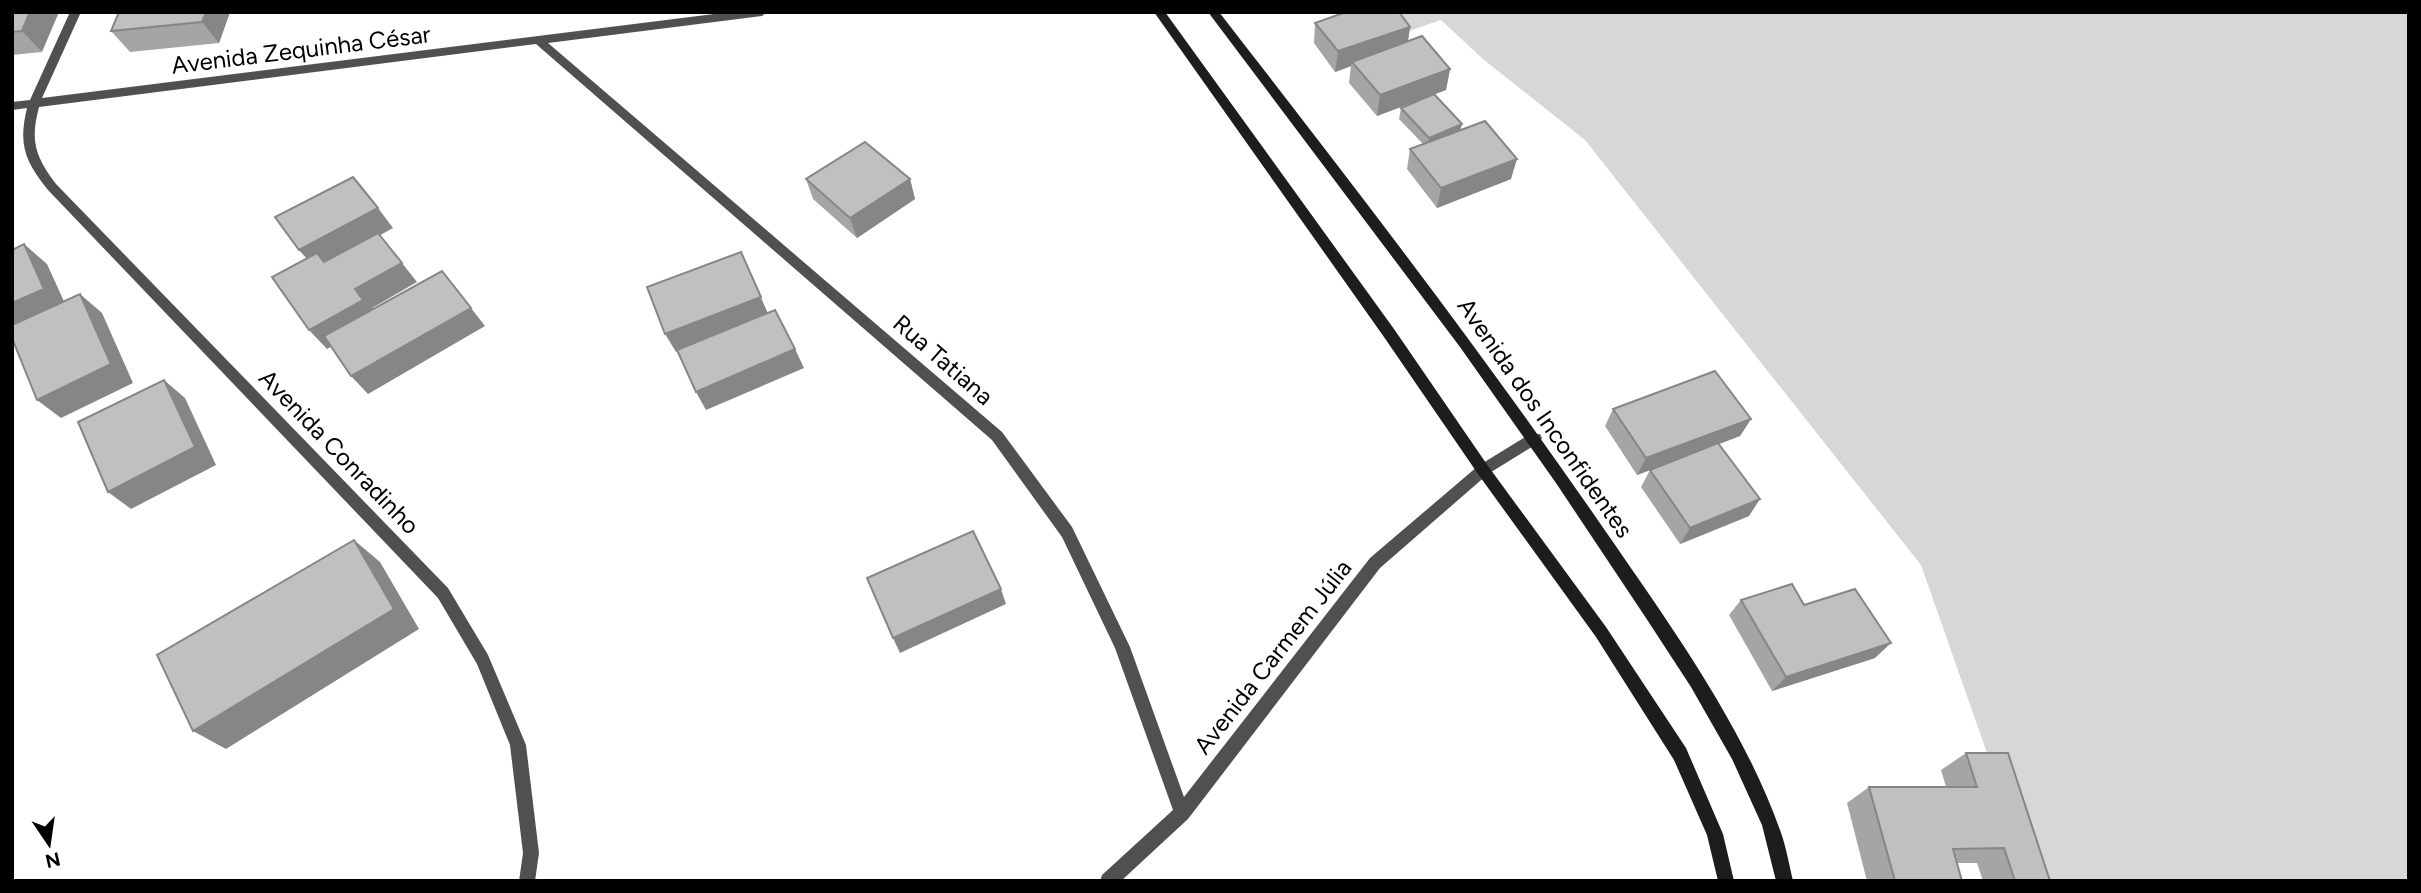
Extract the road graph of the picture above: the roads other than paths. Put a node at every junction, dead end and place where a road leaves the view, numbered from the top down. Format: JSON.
{"nodes":[{"id":1,"x":75,"y":12,"type":"edge"},
{"id":2,"x":762,"y":12,"type":"edge"},
{"id":3,"x":1159,"y":12,"type":"edge"},
{"id":4,"x":1213,"y":12,"type":"edge"},
{"id":5,"x":540,"y":41,"type":"junction"},
{"id":6,"x":35,"y":104,"type":"junction"},
{"id":7,"x":12,"y":106,"type":"edge"},
{"id":8,"x":1535,"y":438,"type":"junction"},
{"id":9,"x":1483,"y":470,"type":"junction"},
{"id":10,"x":1182,"y":813,"type":"junction"},
{"id":11,"x":527,"y":881,"type":"edge"},
{"id":12,"x":1108,"y":881,"type":"edge"},
{"id":13,"x":1726,"y":881,"type":"edge"},
{"id":14,"x":1786,"y":881,"type":"edge"}],
"edges":[{"from":1,"to":6,"type":"street","name":"Avenida Conradinho"},
{"from":2,"to":5,"type":"street","name":"Avenida Zequinha César"},
{"from":3,"to":9,"type":"street"},
{"from":4,"to":8,"type":"street","name":"Avenida dos Inconfidentes"},
{"from":5,"to":6,"type":"street","name":"Avenida Zequinha César"},
{"from":5,"to":10,"type":"street","name":"Rua Tatiana"},
{"from":6,"to":7,"type":"street","name":"Avenida Zequinha César"},
{"from":6,"to":11,"type":"street","name":"Avenida Conradinho"},
{"from":8,"to":9,"type":"street","name":"Avenida Carmem Júlia"},
{"from":8,"to":14,"type":"street","name":"Avenida dos Inconfidentes"},
{"from":9,"to":10,"type":"street","name":"Avenida Carmem Júlia"},
{"from":9,"to":13,"type":"street"},
{"from":10,"to":12,"type":"street","name":"Avenida Carmem Júlia"}]}
